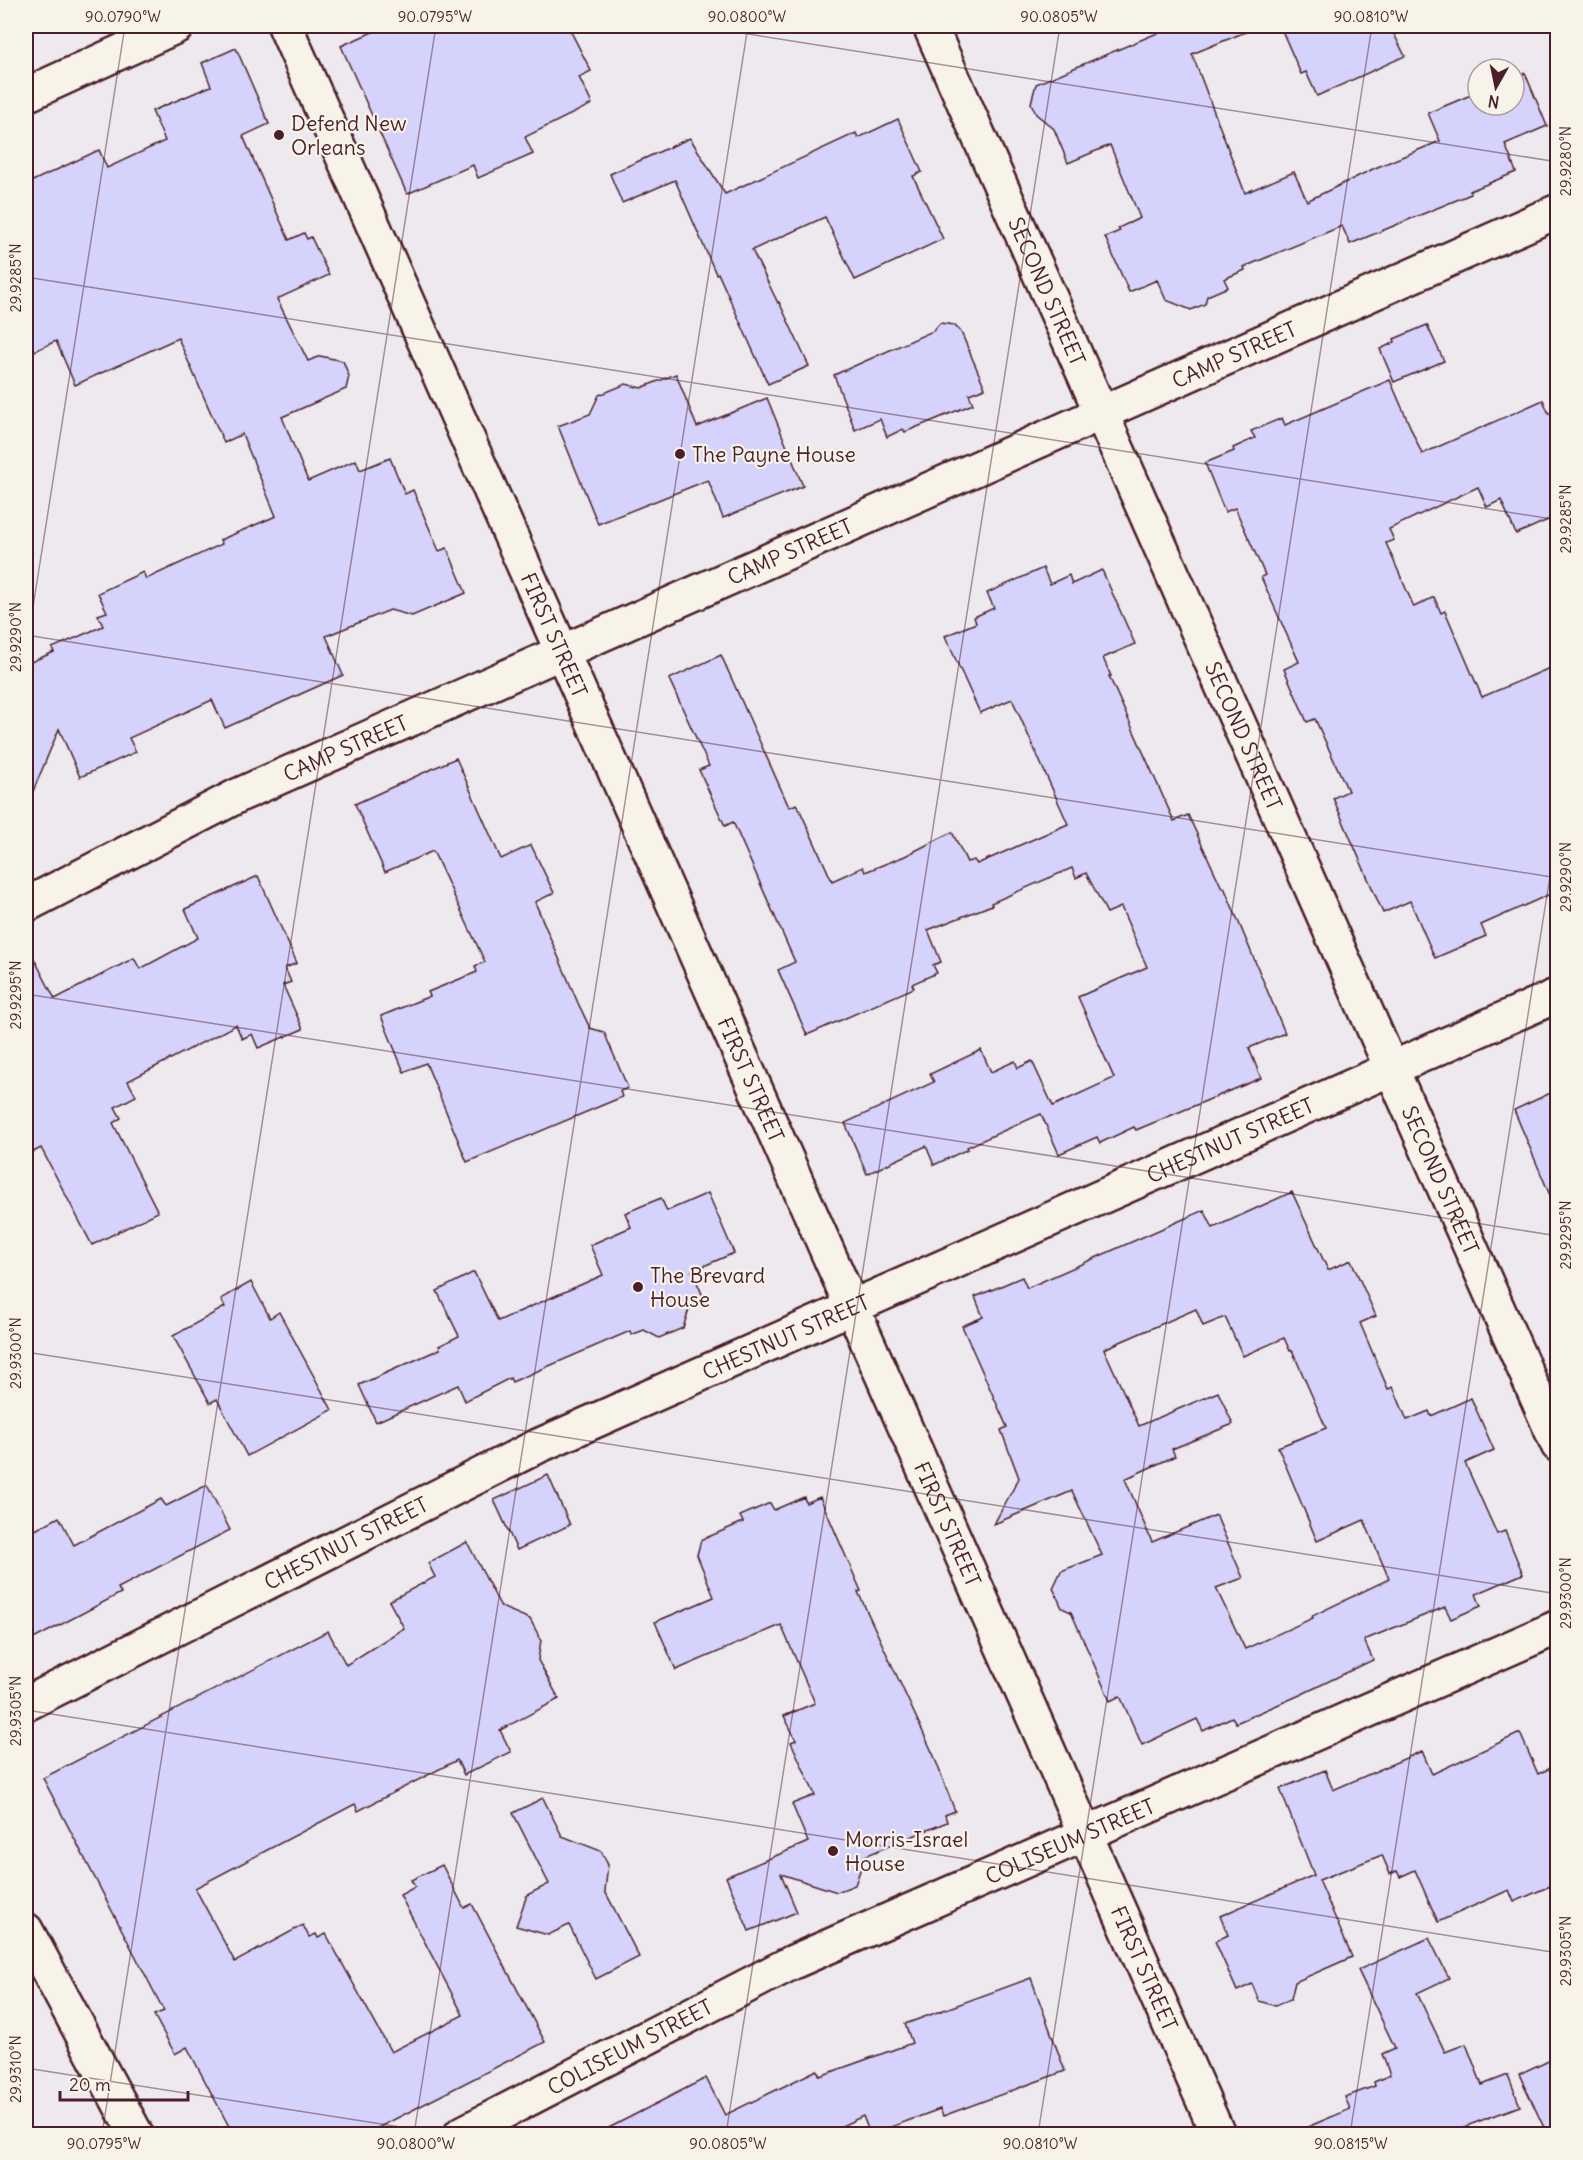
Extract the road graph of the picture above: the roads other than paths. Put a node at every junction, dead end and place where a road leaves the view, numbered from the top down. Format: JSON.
{"nodes":[{"id":1,"x":177,"y":26,"type":"edge"},
{"id":2,"x":285,"y":26,"type":"edge"},
{"id":3,"x":930,"y":26,"type":"edge"},
{"id":4,"x":26,"y":95,"type":"edge"},
{"id":5,"x":1557,"y":211,"type":"edge"},
{"id":6,"x":1101,"y":413,"type":"junction"},
{"id":7,"x":561,"y":652,"type":"junction"},
{"id":8,"x":26,"y":904,"type":"edge"},
{"id":9,"x":1557,"y":995,"type":"edge"},
{"id":10,"x":1391,"y":1068,"type":"junction"},
{"id":11,"x":851,"y":1307,"type":"junction"},
{"id":12,"x":1557,"y":1445,"type":"edge"},
{"id":13,"x":1557,"y":1627,"type":"edge"},
{"id":14,"x":26,"y":1704,"type":"edge"},
{"id":15,"x":1085,"y":1834,"type":"junction"},
{"id":16,"x":26,"y":1930,"type":"edge"},
{"id":17,"x":136,"y":2134,"type":"edge"},
{"id":18,"x":461,"y":2134,"type":"edge"},
{"id":19,"x":1218,"y":2134,"type":"edge"}],
"edges":[{"from":1,"to":4,"type":"street"},
{"from":2,"to":7,"type":"street","name":"FIRST STREET"},
{"from":3,"to":6,"type":"street","name":"SECOND STREET"},
{"from":5,"to":6,"type":"street","name":"CAMP STREET"},
{"from":6,"to":7,"type":"street","name":"CAMP STREET"},
{"from":6,"to":10,"type":"street","name":"SECOND STREET"},
{"from":7,"to":8,"type":"street","name":"CAMP STREET"},
{"from":7,"to":11,"type":"street","name":"FIRST STREET"},
{"from":9,"to":10,"type":"street","name":"CHESTNUT STREET"},
{"from":10,"to":11,"type":"street","name":"CHESTNUT STREET"},
{"from":10,"to":12,"type":"street","name":"SECOND STREET"},
{"from":11,"to":14,"type":"street","name":"CHESTNUT STREET"},
{"from":11,"to":15,"type":"street","name":"FIRST STREET"},
{"from":13,"to":15,"type":"street","name":"COLISEUM STREET"},
{"from":15,"to":18,"type":"street","name":"COLISEUM STREET"},
{"from":15,"to":19,"type":"street","name":"FIRST STREET"},
{"from":16,"to":17,"type":"street"}]}
